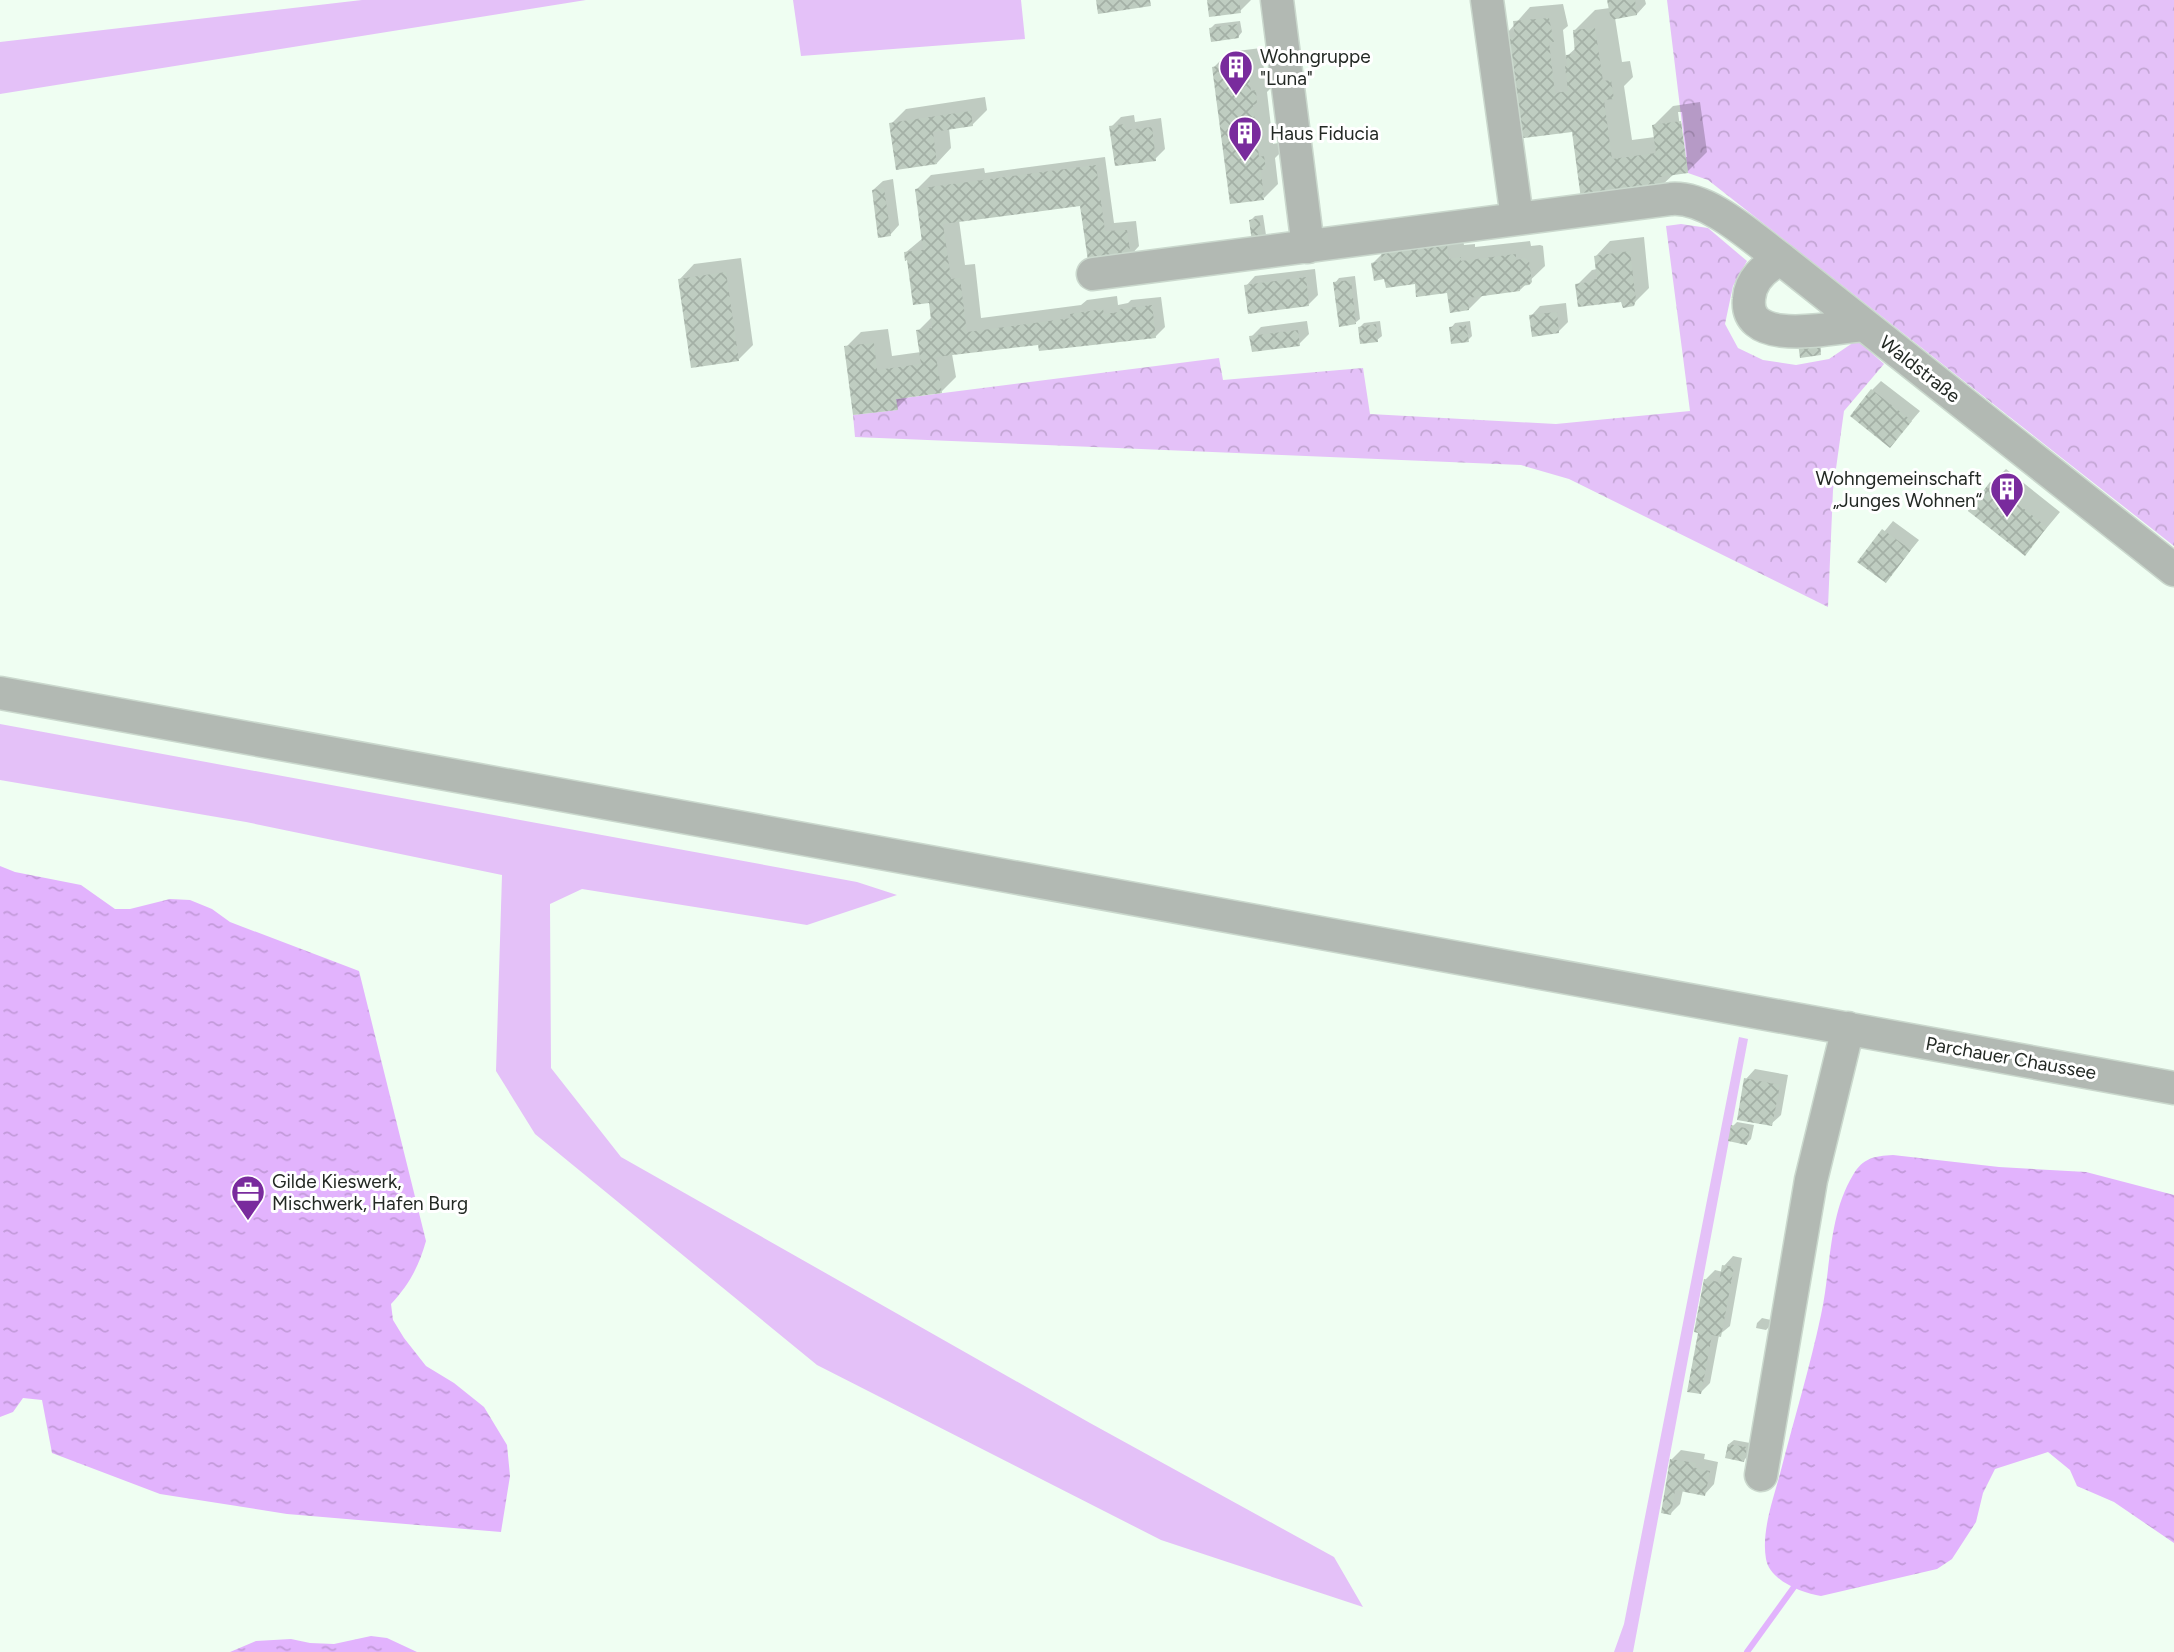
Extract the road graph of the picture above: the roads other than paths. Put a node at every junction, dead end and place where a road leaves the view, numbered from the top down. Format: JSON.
{"nodes":[{"id":1,"x":1277,"y":0,"type":"edge"},
{"id":2,"x":1487,"y":0,"type":"edge"},
{"id":3,"x":1517,"y":218,"type":"junction"},
{"id":4,"x":1308,"y":247,"type":"junction"},
{"id":5,"x":1781,"y":258,"type":"junction"},
{"id":6,"x":1093,"y":274,"type":"dead end"},
{"id":7,"x":1864,"y":325,"type":"junction"},
{"id":8,"x":2174,"y":570,"type":"edge"},
{"id":9,"x":0,"y":693,"type":"edge"},
{"id":10,"x":1848,"y":1028,"type":"junction"},
{"id":11,"x":2174,"y":1088,"type":"edge"},
{"id":12,"x":1761,"y":1475,"type":"dead end"}],
"edges":[{"from":1,"to":4,"type":"street"},
{"from":2,"to":3,"type":"street"},
{"from":3,"to":4,"type":"street","name":"Waldstraße"},
{"from":3,"to":5,"type":"street","name":"Waldstraße"},
{"from":4,"to":6,"type":"street","name":"Waldstraße"},
{"from":5,"to":7,"type":"street","name":"Waldstraße"},
{"from":5,"to":7,"type":"street"},
{"from":7,"to":8,"type":"street","name":"Waldstraße"},
{"from":9,"to":10,"type":"street","name":"Parchauer Chaussee"},
{"from":10,"to":11,"type":"street","name":"Parchauer Chaussee"},
{"from":10,"to":12,"type":"street"}]}
